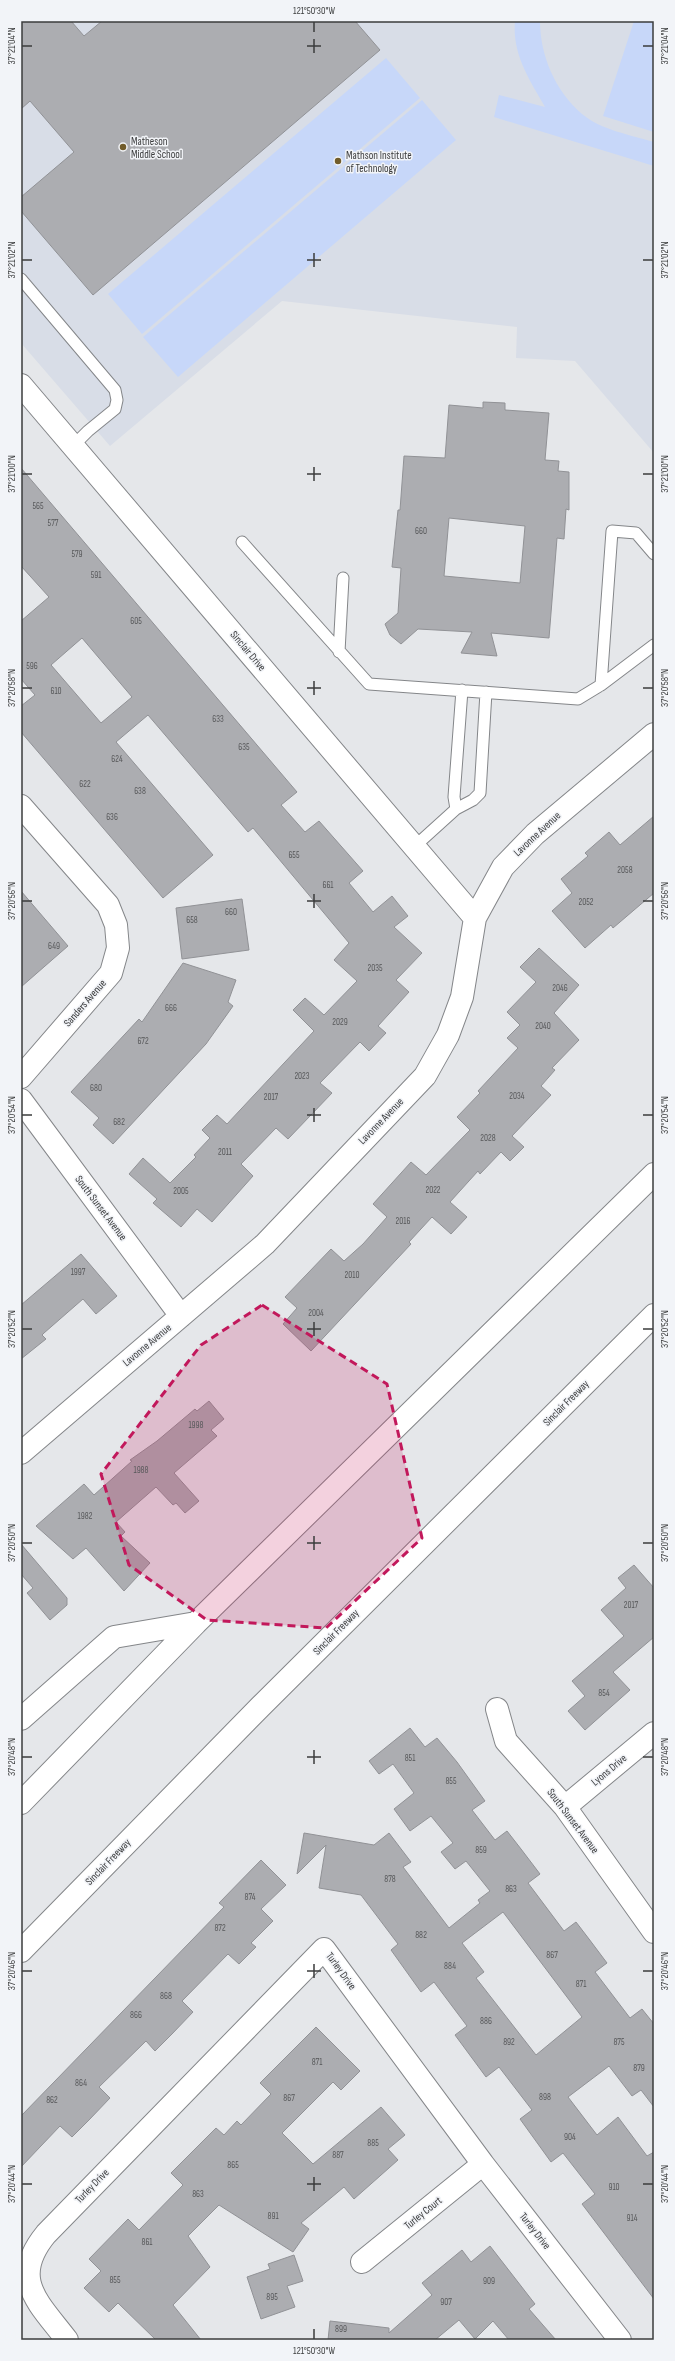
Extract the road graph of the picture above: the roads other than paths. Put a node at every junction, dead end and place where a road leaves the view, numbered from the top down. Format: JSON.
{"nodes":[{"id":1,"x":21,"y":279,"type":"edge"},
{"id":2,"x":21,"y":385,"type":"edge"},
{"id":3,"x":73,"y":446,"type":"junction"},
{"id":4,"x":242,"y":542,"type":"dead end"},
{"id":5,"x":654,"y":554,"type":"edge"},
{"id":6,"x":343,"y":578,"type":"dead end"},
{"id":7,"x":654,"y":645,"type":"edge"},
{"id":8,"x":339,"y":652,"type":"junction"},
{"id":9,"x":601,"y":686,"type":"junction"},
{"id":10,"x":462,"y":690,"type":"junction"},
{"id":11,"x":486,"y":692,"type":"junction"},
{"id":12,"x":654,"y":734,"type":"edge"},
{"id":13,"x":21,"y":806,"type":"edge"},
{"id":14,"x":456,"y":809,"type":"junction"},
{"id":15,"x":414,"y":847,"type":"junction"},
{"id":16,"x":475,"y":918,"type":"junction"},
{"id":17,"x":21,"y":1077,"type":"edge"},
{"id":18,"x":21,"y":1100,"type":"edge"},
{"id":19,"x":654,"y":1174,"type":"edge"},
{"id":20,"x":654,"y":1315,"type":"edge"},
{"id":21,"x":181,"y":1316,"type":"junction"},
{"id":22,"x":21,"y":1453,"type":"edge"},
{"id":23,"x":196,"y":1623,"type":"junction"},
{"id":24,"x":497,"y":1709,"type":"dead end"},
{"id":25,"x":21,"y":1719,"type":"edge"},
{"id":26,"x":654,"y":1732,"type":"edge"},
{"id":27,"x":21,"y":1803,"type":"edge"},
{"id":28,"x":565,"y":1807,"type":"junction"},
{"id":29,"x":654,"y":1932,"type":"edge"},
{"id":30,"x":21,"y":1951,"type":"edge"},
{"id":31,"x":483,"y":2164,"type":"junction"},
{"id":32,"x":362,"y":2262,"type":"dead end"},
{"id":33,"x":68,"y":2340,"type":"edge"},
{"id":34,"x":620,"y":2340,"type":"edge"}],
"edges":[{"from":1,"to":3,"type":"lane"},
{"from":2,"to":3,"type":"main road","name":"Sinclair Drive"},
{"from":3,"to":15,"type":"main road","name":"Sinclair Drive"},
{"from":4,"to":8,"type":"lane"},
{"from":5,"to":9,"type":"lane"},
{"from":6,"to":8,"type":"lane"},
{"from":7,"to":9,"type":"lane"},
{"from":8,"to":10,"type":"lane"},
{"from":9,"to":11,"type":"lane"},
{"from":10,"to":11,"type":"lane"},
{"from":10,"to":14,"type":"lane"},
{"from":11,"to":14,"type":"lane"},
{"from":12,"to":16,"type":"main road","name":"Lavonne Avenue"},
{"from":13,"to":17,"type":"main road","name":"Sanders Avenue"},
{"from":14,"to":15,"type":"lane"},
{"from":15,"to":16,"type":"main road","name":"Sinclair Drive"},
{"from":16,"to":21,"type":"main road","name":"Lavonne Avenue"},
{"from":18,"to":21,"type":"main road","name":"South Sunset Avenue"},
{"from":19,"to":23,"type":"main road"},
{"from":20,"to":30,"type":"main road","name":"Sinclair Freeway"},
{"from":21,"to":22,"type":"main road","name":"Lavonne Avenue"},
{"from":23,"to":25,"type":"main road"},
{"from":23,"to":27,"type":"main road"},
{"from":24,"to":28,"type":"main road","name":"South Sunset Avenue"},
{"from":26,"to":28,"type":"main road","name":"Lyons Drive"},
{"from":28,"to":29,"type":"main road","name":"South Sunset Avenue"},
{"from":31,"to":32,"type":"main road","name":"Turley Court"},
{"from":31,"to":33,"type":"main road","name":"Turley Drive"},
{"from":31,"to":34,"type":"main road","name":"Turley Drive"}]}
